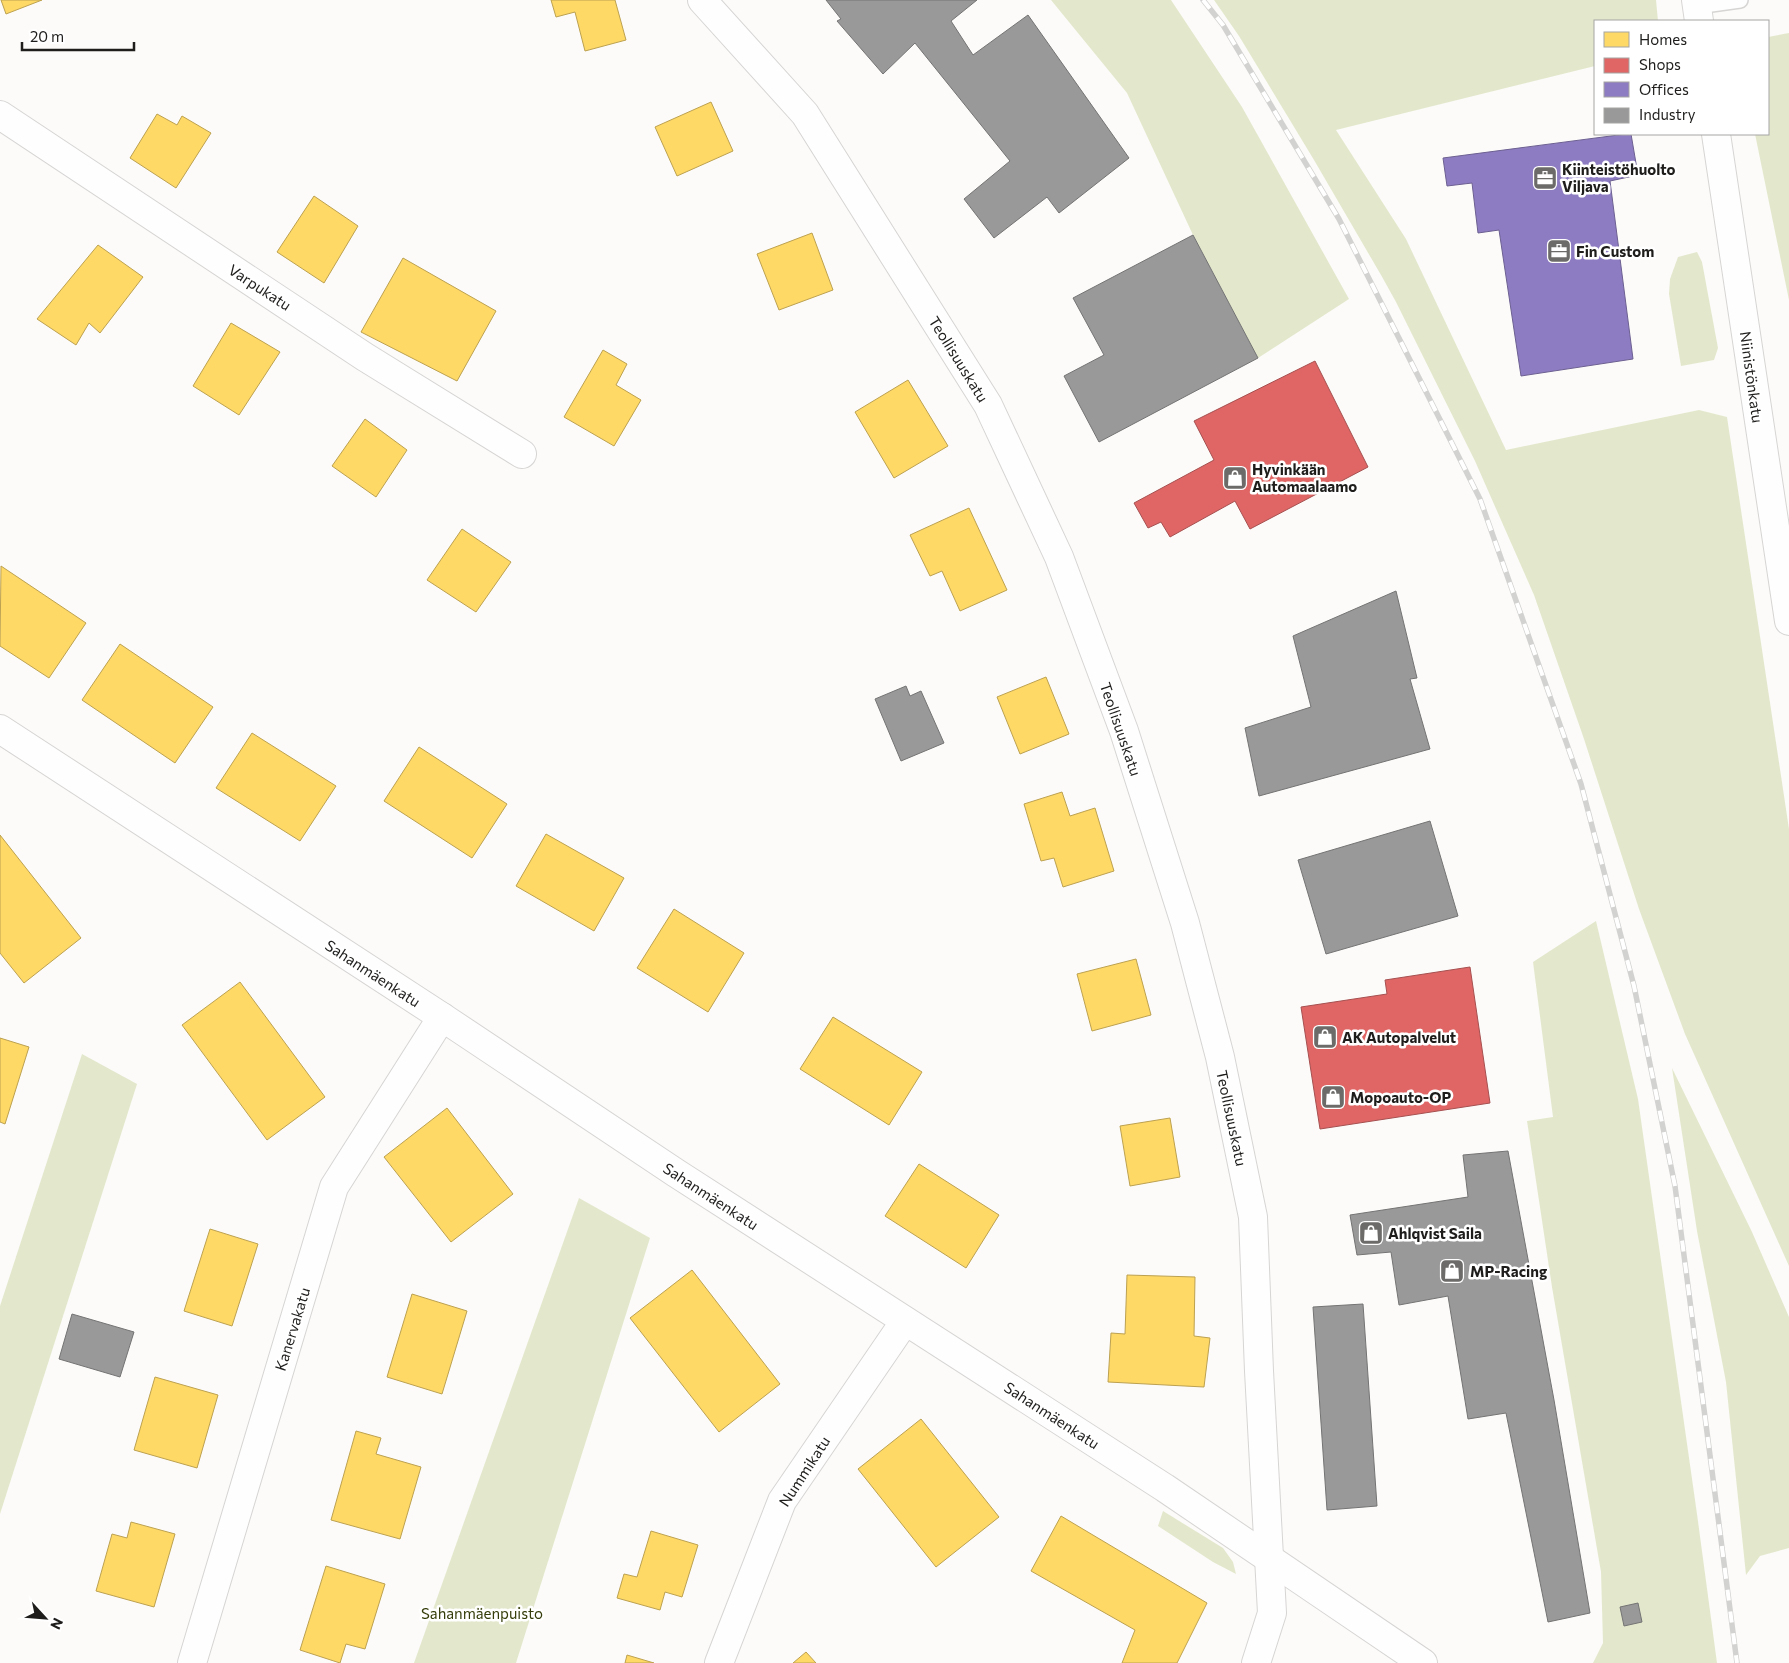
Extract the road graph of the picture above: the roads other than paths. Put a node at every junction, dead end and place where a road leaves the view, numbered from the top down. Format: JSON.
{"nodes":[{"id":1,"x":702,"y":0,"type":"edge"},
{"id":2,"x":1740,"y":0,"type":"edge"},
{"id":3,"x":1697,"y":9,"type":"edge"},
{"id":4,"x":0,"y":115,"type":"edge"},
{"id":5,"x":1716,"y":135,"type":"edge"},
{"id":6,"x":522,"y":454,"type":"dead end"},
{"id":7,"x":1789,"y":621,"type":"edge"},
{"id":8,"x":0,"y":728,"type":"edge"},
{"id":9,"x":442,"y":1017,"type":"junction"},
{"id":10,"x":905,"y":1321,"type":"junction"},
{"id":11,"x":1270,"y":1559,"type":"junction"},
{"id":12,"x":192,"y":1663,"type":"edge"},
{"id":13,"x":719,"y":1663,"type":"edge"},
{"id":14,"x":1256,"y":1663,"type":"edge"},
{"id":15,"x":1423,"y":1663,"type":"edge"}],
"edges":[{"from":1,"to":11,"type":"street","name":"Teollisuuskatu"},
{"from":2,"to":3,"type":"lane"},
{"from":4,"to":6,"type":"street","name":"Varpukatu"},
{"from":5,"to":7,"type":"street","name":"Niinistönkatu"},
{"from":8,"to":9,"type":"street","name":"Sahanmäenkatu"},
{"from":9,"to":10,"type":"street","name":"Sahanmäenkatu"},
{"from":9,"to":12,"type":"street","name":"Kanervakatu"},
{"from":10,"to":11,"type":"street","name":"Sahanmäenkatu"},
{"from":10,"to":13,"type":"street","name":"Nummikatu"},
{"from":11,"to":14,"type":"street","name":"Teollisuuskatu"},
{"from":11,"to":15,"type":"street","name":"Sahanmäenkatu"}]}
